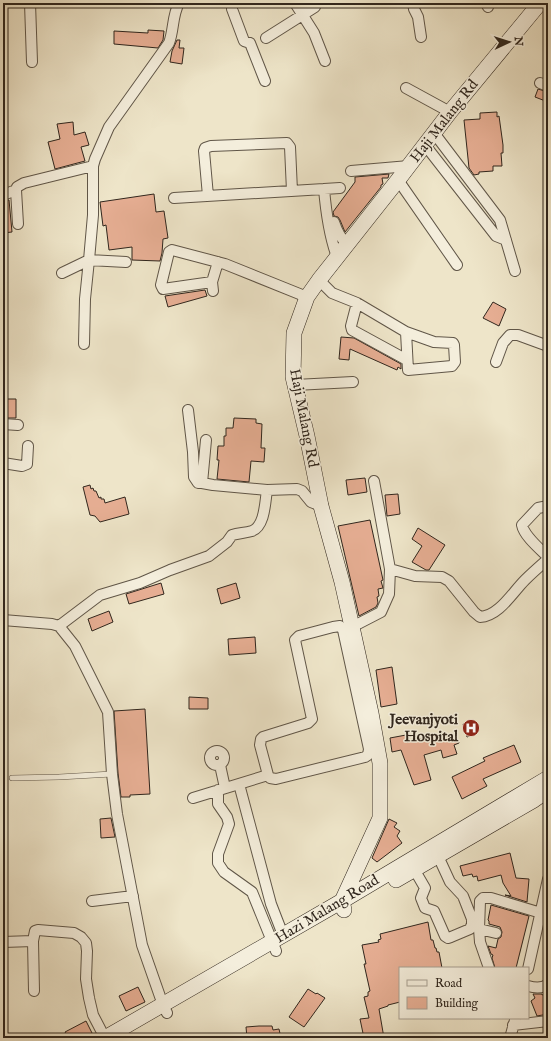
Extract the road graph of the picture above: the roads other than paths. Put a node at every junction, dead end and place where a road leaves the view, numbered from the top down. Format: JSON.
{"nodes":[{"id":1,"x":30,"y":3,"type":"edge"},
{"id":2,"x":179,"y":3,"type":"edge"},
{"id":3,"x":232,"y":3,"type":"edge"},
{"id":4,"x":295,"y":3,"type":"edge"},
{"id":5,"x":413,"y":3,"type":"edge"},
{"id":6,"x":540,"y":3,"type":"edge"},
{"id":7,"x":315,"y":7,"type":"dead end"},
{"id":8,"x":302,"y":15,"type":"junction"},
{"id":9,"x":421,"y":37,"type":"dead end"},
{"id":10,"x":266,"y":38,"type":"dead end"},
{"id":11,"x":324,"y":61,"type":"dead end"},
{"id":12,"x":32,"y":62,"type":"dead end"},
{"id":13,"x":265,"y":81,"type":"dead end"},
{"id":14,"x":406,"y":88,"type":"dead end"},
{"id":15,"x":450,"y":112,"type":"junction"},
{"id":16,"x":429,"y":139,"type":"junction"},
{"id":17,"x":93,"y":166,"type":"junction"},
{"id":18,"x":409,"y":166,"type":"junction"},
{"id":19,"x":351,"y":171,"type":"dead end"},
{"id":20,"x":398,"y":180,"type":"junction"},
{"id":21,"x":340,"y":188,"type":"dead end"},
{"id":22,"x":324,"y":189,"type":"junction"},
{"id":23,"x":16,"y":190,"type":"junction"},
{"id":24,"x":292,"y":191,"type":"junction"},
{"id":25,"x":3,"y":195,"type":"edge"},
{"id":26,"x":208,"y":196,"type":"junction"},
{"id":27,"x":174,"y":198,"type":"dead end"},
{"id":28,"x":334,"y":222,"type":"dead end"},
{"id":29,"x":18,"y":224,"type":"dead end"},
{"id":30,"x":506,"y":240,"type":"junction"},
{"id":31,"x":348,"y":244,"type":"junction"},
{"id":32,"x":337,"y":257,"type":"junction"},
{"id":33,"x":89,"y":260,"type":"junction"},
{"id":34,"x":126,"y":262,"type":"dead end"},
{"id":35,"x":218,"y":262,"type":"junction"},
{"id":36,"x":457,"y":265,"type":"dead end"},
{"id":37,"x":515,"y":271,"type":"dead end"},
{"id":38,"x":62,"y":273,"type":"dead end"},
{"id":39,"x":319,"y":280,"type":"junction"},
{"id":40,"x":307,"y":297,"type":"junction"},
{"id":41,"x":357,"y":303,"type":"junction"},
{"id":42,"x":406,"y":332,"type":"junction"},
{"id":43,"x":84,"y":344,"type":"dead end"},
{"id":44,"x":548,"y":346,"type":"edge"},
{"id":45,"x":407,"y":360,"type":"junction"},
{"id":46,"x":496,"y":362,"type":"dead end"},
{"id":47,"x":353,"y":382,"type":"dead end"},
{"id":48,"x":295,"y":385,"type":"junction"},
{"id":49,"x":188,"y":410,"type":"dead end"},
{"id":50,"x":3,"y":424,"type":"edge"},
{"id":51,"x":18,"y":425,"type":"dead end"},
{"id":52,"x":206,"y":440,"type":"dead end"},
{"id":53,"x":28,"y":446,"type":"dead end"},
{"id":54,"x":3,"y":463,"type":"edge"},
{"id":55,"x":374,"y":481,"type":"dead end"},
{"id":56,"x":202,"y":483,"type":"junction"},
{"id":57,"x":267,"y":490,"type":"junction"},
{"id":58,"x":321,"y":506,"type":"junction"},
{"id":59,"x":548,"y":506,"type":"edge"},
{"id":60,"x":548,"y":558,"type":"edge"},
{"id":61,"x":390,"y":569,"type":"junction"},
{"id":62,"x":3,"y":620,"type":"edge"},
{"id":63,"x":59,"y":626,"type":"junction"},
{"id":64,"x":352,"y":626,"type":"junction"},
{"id":65,"x":220,"y":765,"type":"dead end"},
{"id":66,"x":112,"y":774,"type":"junction"},
{"id":67,"x":268,"y":775,"type":"junction"},
{"id":68,"x":12,"y":778,"type":"dead end"},
{"id":69,"x":548,"y":778,"type":"edge"},
{"id":70,"x":239,"y":784,"type":"junction"},
{"id":71,"x":222,"y":789,"type":"junction"},
{"id":72,"x":548,"y":790,"type":"edge"},
{"id":73,"x":193,"y":798,"type":"dead end"},
{"id":74,"x":508,"y":808,"type":"junction"},
{"id":75,"x":438,"y":856,"type":"junction"},
{"id":76,"x":414,"y":869,"type":"junction"},
{"id":77,"x":548,"y":879,"type":"edge"},
{"id":78,"x":133,"y":896,"type":"junction"},
{"id":79,"x":92,"y":901,"type":"dead end"},
{"id":80,"x":350,"y":902,"type":"junction"},
{"id":81,"x":541,"y":914,"type":"junction"},
{"id":82,"x":479,"y":929,"type":"junction"},
{"id":83,"x":496,"y":933,"type":"dead end"},
{"id":84,"x":33,"y":941,"type":"junction"},
{"id":85,"x":3,"y":942,"type":"edge"},
{"id":86,"x":277,"y":943,"type":"junction"},
{"id":87,"x":489,"y":967,"type":"edge"},
{"id":88,"x":528,"y":967,"type":"edge"},
{"id":89,"x":548,"y":984,"type":"edge"},
{"id":90,"x":529,"y":986,"type":"edge"},
{"id":91,"x":34,"y":991,"type":"dead end"},
{"id":92,"x":165,"y":1009,"type":"junction"},
{"id":93,"x":514,"y":1022,"type":"edge"},
{"id":94,"x":548,"y":1022,"type":"edge"},
{"id":95,"x":105,"y":1038,"type":"edge"},
{"id":96,"x":125,"y":1038,"type":"edge"},
{"id":97,"x":510,"y":1038,"type":"edge"}],
"edges":[{"from":1,"to":12,"type":"street"},
{"from":2,"to":17,"type":"street"},
{"from":3,"to":13,"type":"street"},
{"from":4,"to":8,"type":"street"},
{"from":5,"to":9,"type":"street"},
{"from":6,"to":15,"type":"street","name":"Haji Malang Rd"},
{"from":7,"to":8,"type":"street"},
{"from":8,"to":10,"type":"street"},
{"from":8,"to":11,"type":"street"},
{"from":14,"to":15,"type":"street"},
{"from":15,"to":16,"type":"street","name":"Haji Malang Rd"},
{"from":16,"to":18,"type":"street","name":"Haji Malang Rd"},
{"from":16,"to":30,"type":"street"},
{"from":16,"to":30,"type":"street"},
{"from":17,"to":23,"type":"street"},
{"from":17,"to":33,"type":"street"},
{"from":18,"to":19,"type":"street"},
{"from":18,"to":20,"type":"street","name":"Haji Malang Rd"},
{"from":20,"to":31,"type":"street","name":"Haji Malang Rd"},
{"from":20,"to":36,"type":"street"},
{"from":21,"to":22,"type":"street"},
{"from":22,"to":24,"type":"street"},
{"from":22,"to":32,"type":"street"},
{"from":23,"to":25,"type":"street"},
{"from":23,"to":29,"type":"street"},
{"from":24,"to":26,"type":"street"},
{"from":24,"to":26,"type":"street"},
{"from":26,"to":27,"type":"street"},
{"from":28,"to":31,"type":"street"},
{"from":30,"to":37,"type":"street"},
{"from":31,"to":32,"type":"street","name":"Haji Malang Rd"},
{"from":32,"to":39,"type":"street","name":"Haji Malang Rd"},
{"from":33,"to":34,"type":"street"},
{"from":33,"to":38,"type":"street"},
{"from":33,"to":43,"type":"street"},
{"from":35,"to":35,"type":"street"},
{"from":35,"to":40,"type":"street"},
{"from":39,"to":40,"type":"street","name":"Haji Malang Rd"},
{"from":39,"to":41,"type":"street"},
{"from":40,"to":48,"type":"street","name":"Haji Malang Rd"},
{"from":41,"to":42,"type":"street"},
{"from":41,"to":45,"type":"street"},
{"from":42,"to":45,"type":"street"},
{"from":42,"to":45,"type":"street"},
{"from":44,"to":46,"type":"street"},
{"from":47,"to":48,"type":"street"},
{"from":48,"to":58,"type":"street","name":"Haji Malang Rd"},
{"from":49,"to":56,"type":"street"},
{"from":50,"to":51,"type":"street"},
{"from":52,"to":56,"type":"street"},
{"from":53,"to":54,"type":"street"},
{"from":55,"to":61,"type":"street"},
{"from":56,"to":57,"type":"street"},
{"from":57,"to":58,"type":"street"},
{"from":57,"to":63,"type":"street"},
{"from":58,"to":64,"type":"street","name":"Haji Malang Rd"},
{"from":59,"to":60,"type":"street"},
{"from":60,"to":61,"type":"street"},
{"from":61,"to":64,"type":"street"},
{"from":62,"to":63,"type":"street"},
{"from":63,"to":66,"type":"street"},
{"from":64,"to":80,"type":"street","name":"Haji Malang Rd"},
{"from":65,"to":71,"type":"street"},
{"from":66,"to":68,"type":"lane"},
{"from":66,"to":78,"type":"street"},
{"from":67,"to":67,"type":"street"},
{"from":67,"to":70,"type":"street"},
{"from":69,"to":74,"type":"street","name":"Hazi Malang Road"},
{"from":70,"to":71,"type":"street"},
{"from":70,"to":86,"type":"street"},
{"from":71,"to":73,"type":"street"},
{"from":71,"to":86,"type":"street"},
{"from":72,"to":74,"type":"street","name":"Hazi Malang Road"},
{"from":74,"to":75,"type":"street","name":"Hazi Malang Road"},
{"from":74,"to":80,"type":"street","name":"Hazi Malang Road"},
{"from":75,"to":76,"type":"street","name":"Hazi Malang Road"},
{"from":75,"to":76,"type":"street"},
{"from":76,"to":80,"type":"street","name":"Hazi Malang Road"},
{"from":77,"to":81,"type":"street"},
{"from":78,"to":79,"type":"street"},
{"from":78,"to":92,"type":"street"},
{"from":80,"to":86,"type":"street","name":"Hazi Malang Road"},
{"from":81,"to":82,"type":"street"},
{"from":81,"to":88,"type":"street"},
{"from":82,"to":83,"type":"street"},
{"from":82,"to":87,"type":"street"},
{"from":84,"to":85,"type":"street"},
{"from":84,"to":91,"type":"street"},
{"from":84,"to":95,"type":"street"},
{"from":86,"to":92,"type":"street","name":"Hazi Malang Road"},
{"from":89,"to":90,"type":"street"},
{"from":92,"to":95,"type":"street","name":"Hazi Malang Road"},
{"from":92,"to":96,"type":"street","name":"Hazi Malang Road"},
{"from":93,"to":94,"type":"street"},
{"from":93,"to":97,"type":"street"}]}
